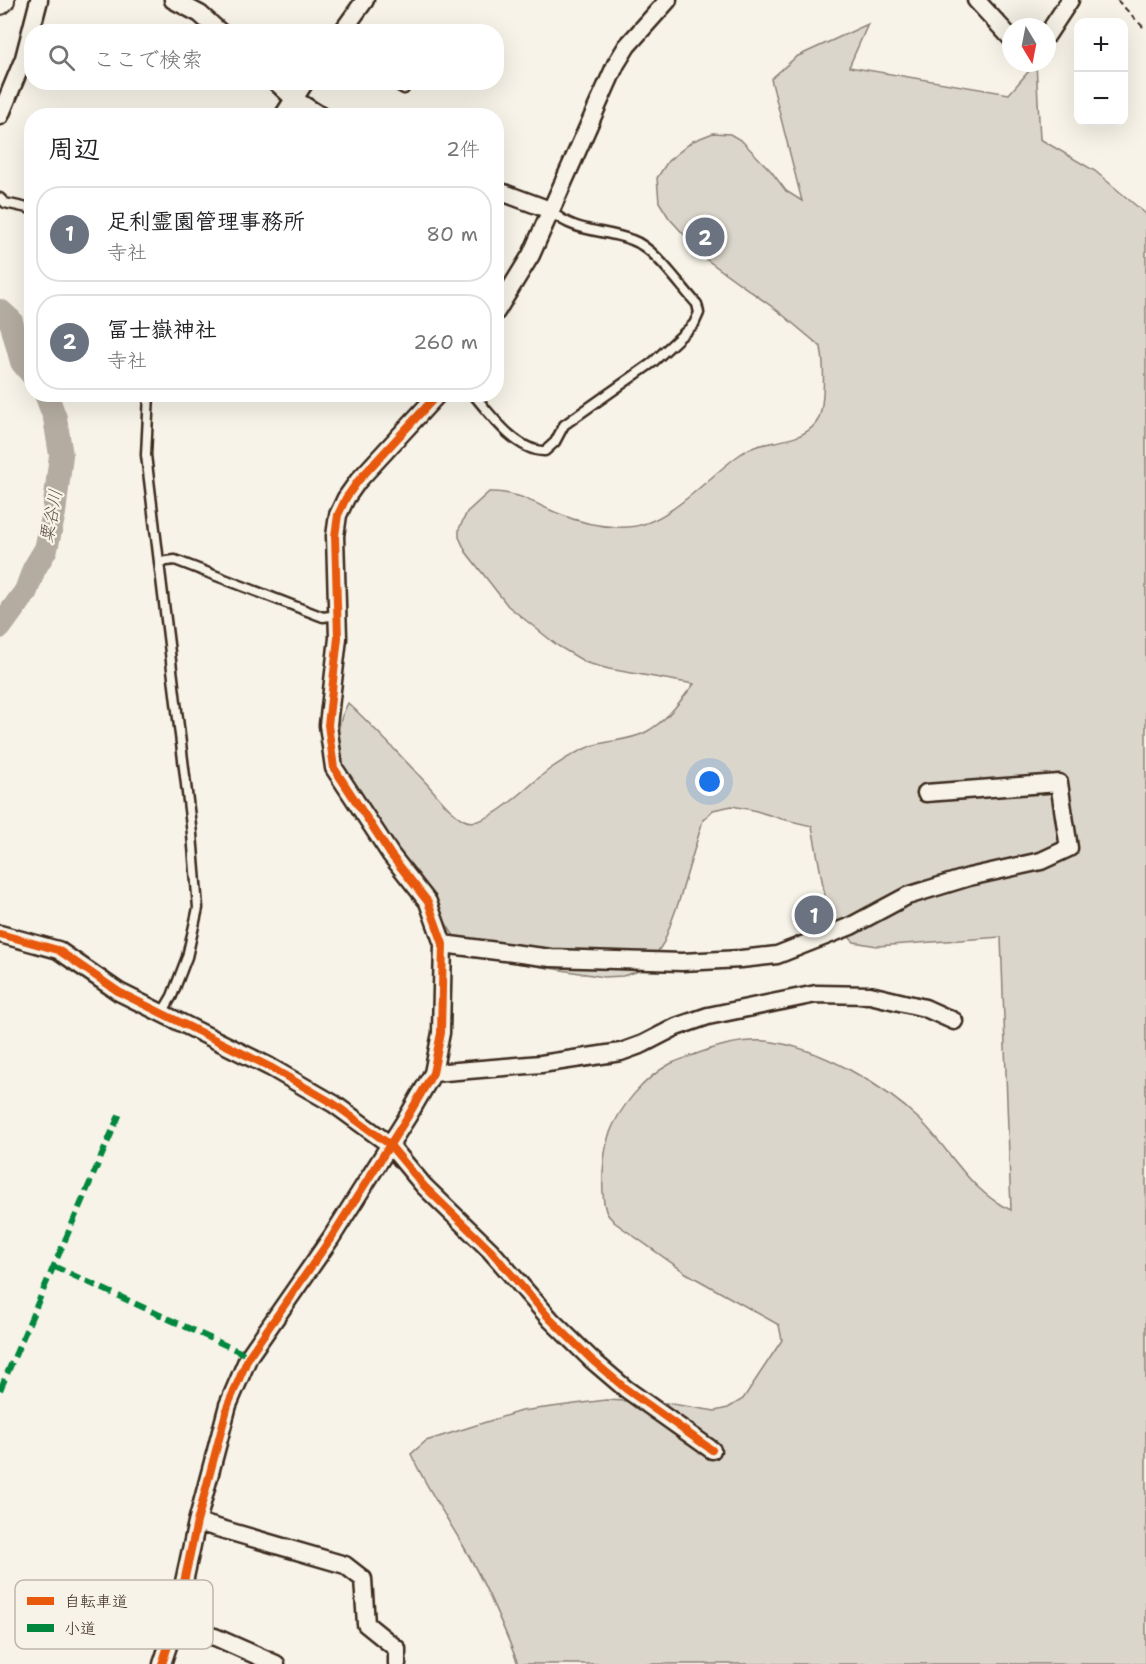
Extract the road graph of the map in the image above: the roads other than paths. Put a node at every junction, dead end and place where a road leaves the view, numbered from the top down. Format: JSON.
{"nodes":[{"id":1,"x":39,"y":0,"type":"edge"},
{"id":2,"x":365,"y":0,"type":"edge"},
{"id":3,"x":668,"y":0,"type":"edge"},
{"id":4,"x":976,"y":0,"type":"edge"},
{"id":5,"x":1070,"y":0,"type":"edge"},
{"id":6,"x":183,"y":2,"type":"edge"},
{"id":7,"x":1056,"y":21,"type":"edge"},
{"id":8,"x":33,"y":24,"type":"edge"},
{"id":9,"x":211,"y":24,"type":"edge"},
{"id":10,"x":348,"y":24,"type":"edge"},
{"id":11,"x":1002,"y":28,"type":"edge"},
{"id":12,"x":24,"y":58,"type":"edge"},
{"id":13,"x":284,"y":90,"type":"edge"},
{"id":14,"x":300,"y":90,"type":"edge"},
{"id":15,"x":294,"y":99,"type":"junction"},
{"id":16,"x":288,"y":108,"type":"edge"},
{"id":17,"x":308,"y":108,"type":"edge"},
{"id":18,"x":0,"y":116,"type":"edge"},
{"id":19,"x":504,"y":193,"type":"edge"},
{"id":20,"x":0,"y":198,"type":"edge"},
{"id":21,"x":24,"y":207,"type":"edge"},
{"id":22,"x":550,"y":210,"type":"junction"},
{"id":23,"x":504,"y":299,"type":"edge"},
{"id":24,"x":149,"y":402,"type":"edge"},
{"id":25,"x":431,"y":402,"type":"edge"},
{"id":26,"x":480,"y":402,"type":"edge"},
{"id":27,"x":159,"y":562,"type":"junction"},
{"id":28,"x":338,"y":615,"type":"junction"},
{"id":29,"x":926,"y":793,"type":"dead end"},
{"id":30,"x":0,"y":934,"type":"edge"},
{"id":31,"x":443,"y":944,"type":"junction"},
{"id":32,"x":162,"y":1013,"type":"junction"},
{"id":33,"x":954,"y":1021,"type":"dead end"},
{"id":34,"x":433,"y":1073,"type":"junction"},
{"id":35,"x":389,"y":1144,"type":"junction"},
{"id":36,"x":712,"y":1450,"type":"dead end"},
{"id":37,"x":197,"y":1522,"type":"junction"},
{"id":38,"x":184,"y":1580,"type":"edge"},
{"id":39,"x":213,"y":1637,"type":"edge"},
{"id":40,"x":167,"y":1649,"type":"edge"},
{"id":41,"x":162,"y":1664,"type":"edge"},
{"id":42,"x":276,"y":1664,"type":"edge"},
{"id":43,"x":397,"y":1664,"type":"edge"}],
"edges":[{"from":1,"to":8,"type":"street"},
{"from":2,"to":10,"type":"street"},
{"from":3,"to":22,"type":"street"},
{"from":4,"to":11,"type":"street"},
{"from":5,"to":7,"type":"street"},
{"from":6,"to":9,"type":"street"},
{"from":12,"to":18,"type":"street"},
{"from":13,"to":15,"type":"street"},
{"from":14,"to":15,"type":"street"},
{"from":15,"to":16,"type":"street"},
{"from":15,"to":17,"type":"street"},
{"from":19,"to":22,"type":"street"},
{"from":20,"to":21,"type":"lane"},
{"from":22,"to":23,"type":"street"},
{"from":22,"to":26,"type":"lane"},
{"from":24,"to":27,"type":"lane"},
{"from":25,"to":28,"type":"street"},
{"from":27,"to":28,"type":"lane"},
{"from":27,"to":32,"type":"lane"},
{"from":28,"to":31,"type":"street"},
{"from":29,"to":31,"type":"street"},
{"from":30,"to":32,"type":"street"},
{"from":31,"to":34,"type":"street"},
{"from":32,"to":35,"type":"street"},
{"from":33,"to":34,"type":"street"},
{"from":34,"to":35,"type":"street"},
{"from":35,"to":36,"type":"street"},
{"from":35,"to":37,"type":"street"},
{"from":37,"to":38,"type":"street"},
{"from":37,"to":43,"type":"street"},
{"from":39,"to":42,"type":"street"},
{"from":40,"to":41,"type":"street"}]}
